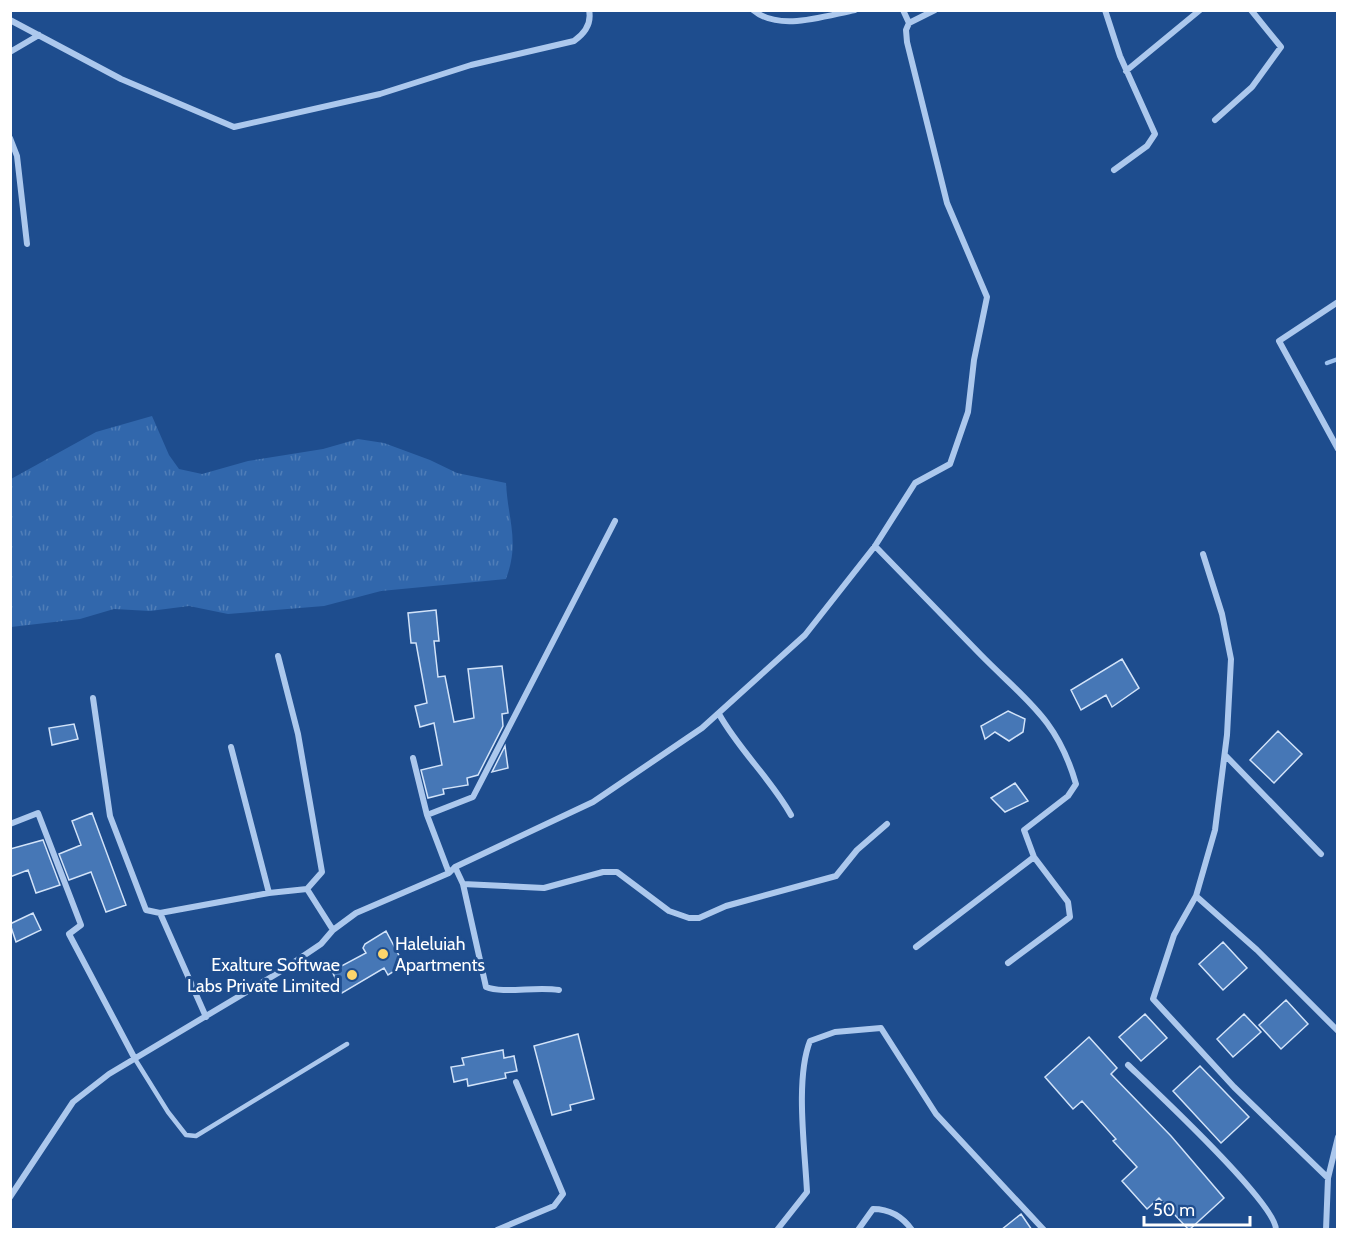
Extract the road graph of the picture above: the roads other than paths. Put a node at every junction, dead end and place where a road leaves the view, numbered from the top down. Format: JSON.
{"nodes":[{"id":1,"x":588,"y":10,"type":"edge"},
{"id":2,"x":753,"y":10,"type":"edge"},
{"id":3,"x":855,"y":10,"type":"edge"},
{"id":4,"x":903,"y":10,"type":"edge"},
{"id":5,"x":935,"y":10,"type":"edge"},
{"id":6,"x":1105,"y":10,"type":"edge"},
{"id":7,"x":1200,"y":10,"type":"edge"},
{"id":8,"x":1251,"y":10,"type":"edge"},
{"id":9,"x":10,"y":20,"type":"edge"},
{"id":10,"x":909,"y":23,"type":"junction"},
{"id":11,"x":39,"y":35,"type":"junction"},
{"id":12,"x":10,"y":52,"type":"edge"},
{"id":13,"x":1126,"y":71,"type":"junction"},
{"id":14,"x":1215,"y":120,"type":"dead end"},
{"id":15,"x":10,"y":138,"type":"edge"},
{"id":16,"x":1114,"y":170,"type":"dead end"},
{"id":17,"x":27,"y":244,"type":"dead end"},
{"id":18,"x":1338,"y":302,"type":"edge"},
{"id":19,"x":1338,"y":449,"type":"edge"},
{"id":20,"x":615,"y":521,"type":"dead end"},
{"id":21,"x":875,"y":546,"type":"junction"},
{"id":22,"x":1203,"y":554,"type":"dead end"},
{"id":23,"x":278,"y":656,"type":"dead end"},
{"id":24,"x":93,"y":698,"type":"dead end"},
{"id":25,"x":718,"y":714,"type":"junction"},
{"id":26,"x":231,"y":747,"type":"dead end"},
{"id":27,"x":1225,"y":755,"type":"junction"},
{"id":28,"x":413,"y":758,"type":"dead end"},
{"id":29,"x":427,"y":815,"type":"junction"},
{"id":30,"x":791,"y":815,"type":"dead end"},
{"id":31,"x":10,"y":824,"type":"edge"},
{"id":32,"x":886,"y":824,"type":"dead end"},
{"id":33,"x":1321,"y":854,"type":"dead end"},
{"id":34,"x":1034,"y":857,"type":"junction"},
{"id":35,"x":455,"y":867,"type":"junction"},
{"id":36,"x":449,"y":873,"type":"junction"},
{"id":37,"x":463,"y":884,"type":"junction"},
{"id":38,"x":307,"y":889,"type":"junction"},
{"id":39,"x":269,"y":893,"type":"junction"},
{"id":40,"x":1196,"y":896,"type":"junction"},
{"id":41,"x":160,"y":912,"type":"junction"},
{"id":42,"x":333,"y":930,"type":"junction"},
{"id":43,"x":916,"y":947,"type":"dead end"},
{"id":44,"x":1008,"y":963,"type":"dead end"},
{"id":45,"x":559,"y":990,"type":"dead end"},
{"id":46,"x":206,"y":1017,"type":"junction"},
{"id":47,"x":1338,"y":1031,"type":"edge"},
{"id":48,"x":347,"y":1044,"type":"dead end"},
{"id":49,"x":135,"y":1059,"type":"junction"},
{"id":50,"x":1128,"y":1065,"type":"dead end"},
{"id":51,"x":516,"y":1082,"type":"dead end"},
{"id":52,"x":1338,"y":1137,"type":"edge"},
{"id":53,"x":1328,"y":1178,"type":"junction"},
{"id":54,"x":10,"y":1197,"type":"edge"},
{"id":55,"x":497,"y":1230,"type":"edge"},
{"id":56,"x":777,"y":1230,"type":"edge"},
{"id":57,"x":858,"y":1230,"type":"edge"},
{"id":58,"x":912,"y":1230,"type":"edge"},
{"id":59,"x":1044,"y":1230,"type":"edge"},
{"id":60,"x":1276,"y":1230,"type":"edge"},
{"id":61,"x":1326,"y":1230,"type":"edge"}],
"edges":[{"from":1,"to":11,"type":"street"},
{"from":2,"to":3,"type":"street"},
{"from":4,"to":10,"type":"street"},
{"from":5,"to":10,"type":"street"},
{"from":6,"to":13,"type":"street"},
{"from":7,"to":13,"type":"street"},
{"from":8,"to":14,"type":"street"},
{"from":9,"to":11,"type":"street"},
{"from":10,"to":21,"type":"street"},
{"from":11,"to":12,"type":"street"},
{"from":13,"to":16,"type":"street"},
{"from":15,"to":17,"type":"street"},
{"from":18,"to":19,"type":"street"},
{"from":20,"to":29,"type":"street"},
{"from":21,"to":25,"type":"street"},
{"from":21,"to":34,"type":"street"},
{"from":22,"to":27,"type":"street"},
{"from":23,"to":38,"type":"street"},
{"from":24,"to":41,"type":"street"},
{"from":25,"to":30,"type":"street"},
{"from":25,"to":35,"type":"street"},
{"from":26,"to":39,"type":"street"},
{"from":27,"to":33,"type":"street"},
{"from":27,"to":40,"type":"street"},
{"from":28,"to":29,"type":"street"},
{"from":29,"to":36,"type":"street"},
{"from":31,"to":49,"type":"street"},
{"from":32,"to":37,"type":"street"},
{"from":34,"to":43,"type":"street"},
{"from":34,"to":44,"type":"street"},
{"from":35,"to":36,"type":"street"},
{"from":35,"to":37,"type":"street"},
{"from":36,"to":42,"type":"street"},
{"from":37,"to":45,"type":"street"},
{"from":38,"to":39,"type":"street"},
{"from":38,"to":42,"type":"street"},
{"from":39,"to":41,"type":"street"},
{"from":40,"to":47,"type":"street"},
{"from":40,"to":53,"type":"street"},
{"from":41,"to":46,"type":"street"},
{"from":42,"to":46,"type":"street"},
{"from":46,"to":49,"type":"street"},
{"from":48,"to":49,"type":"lane"},
{"from":49,"to":54,"type":"street"},
{"from":50,"to":60,"type":"street"},
{"from":51,"to":55,"type":"street"},
{"from":52,"to":53,"type":"street"},
{"from":53,"to":61,"type":"street"},
{"from":56,"to":59,"type":"street"},
{"from":57,"to":58,"type":"street"}]}
